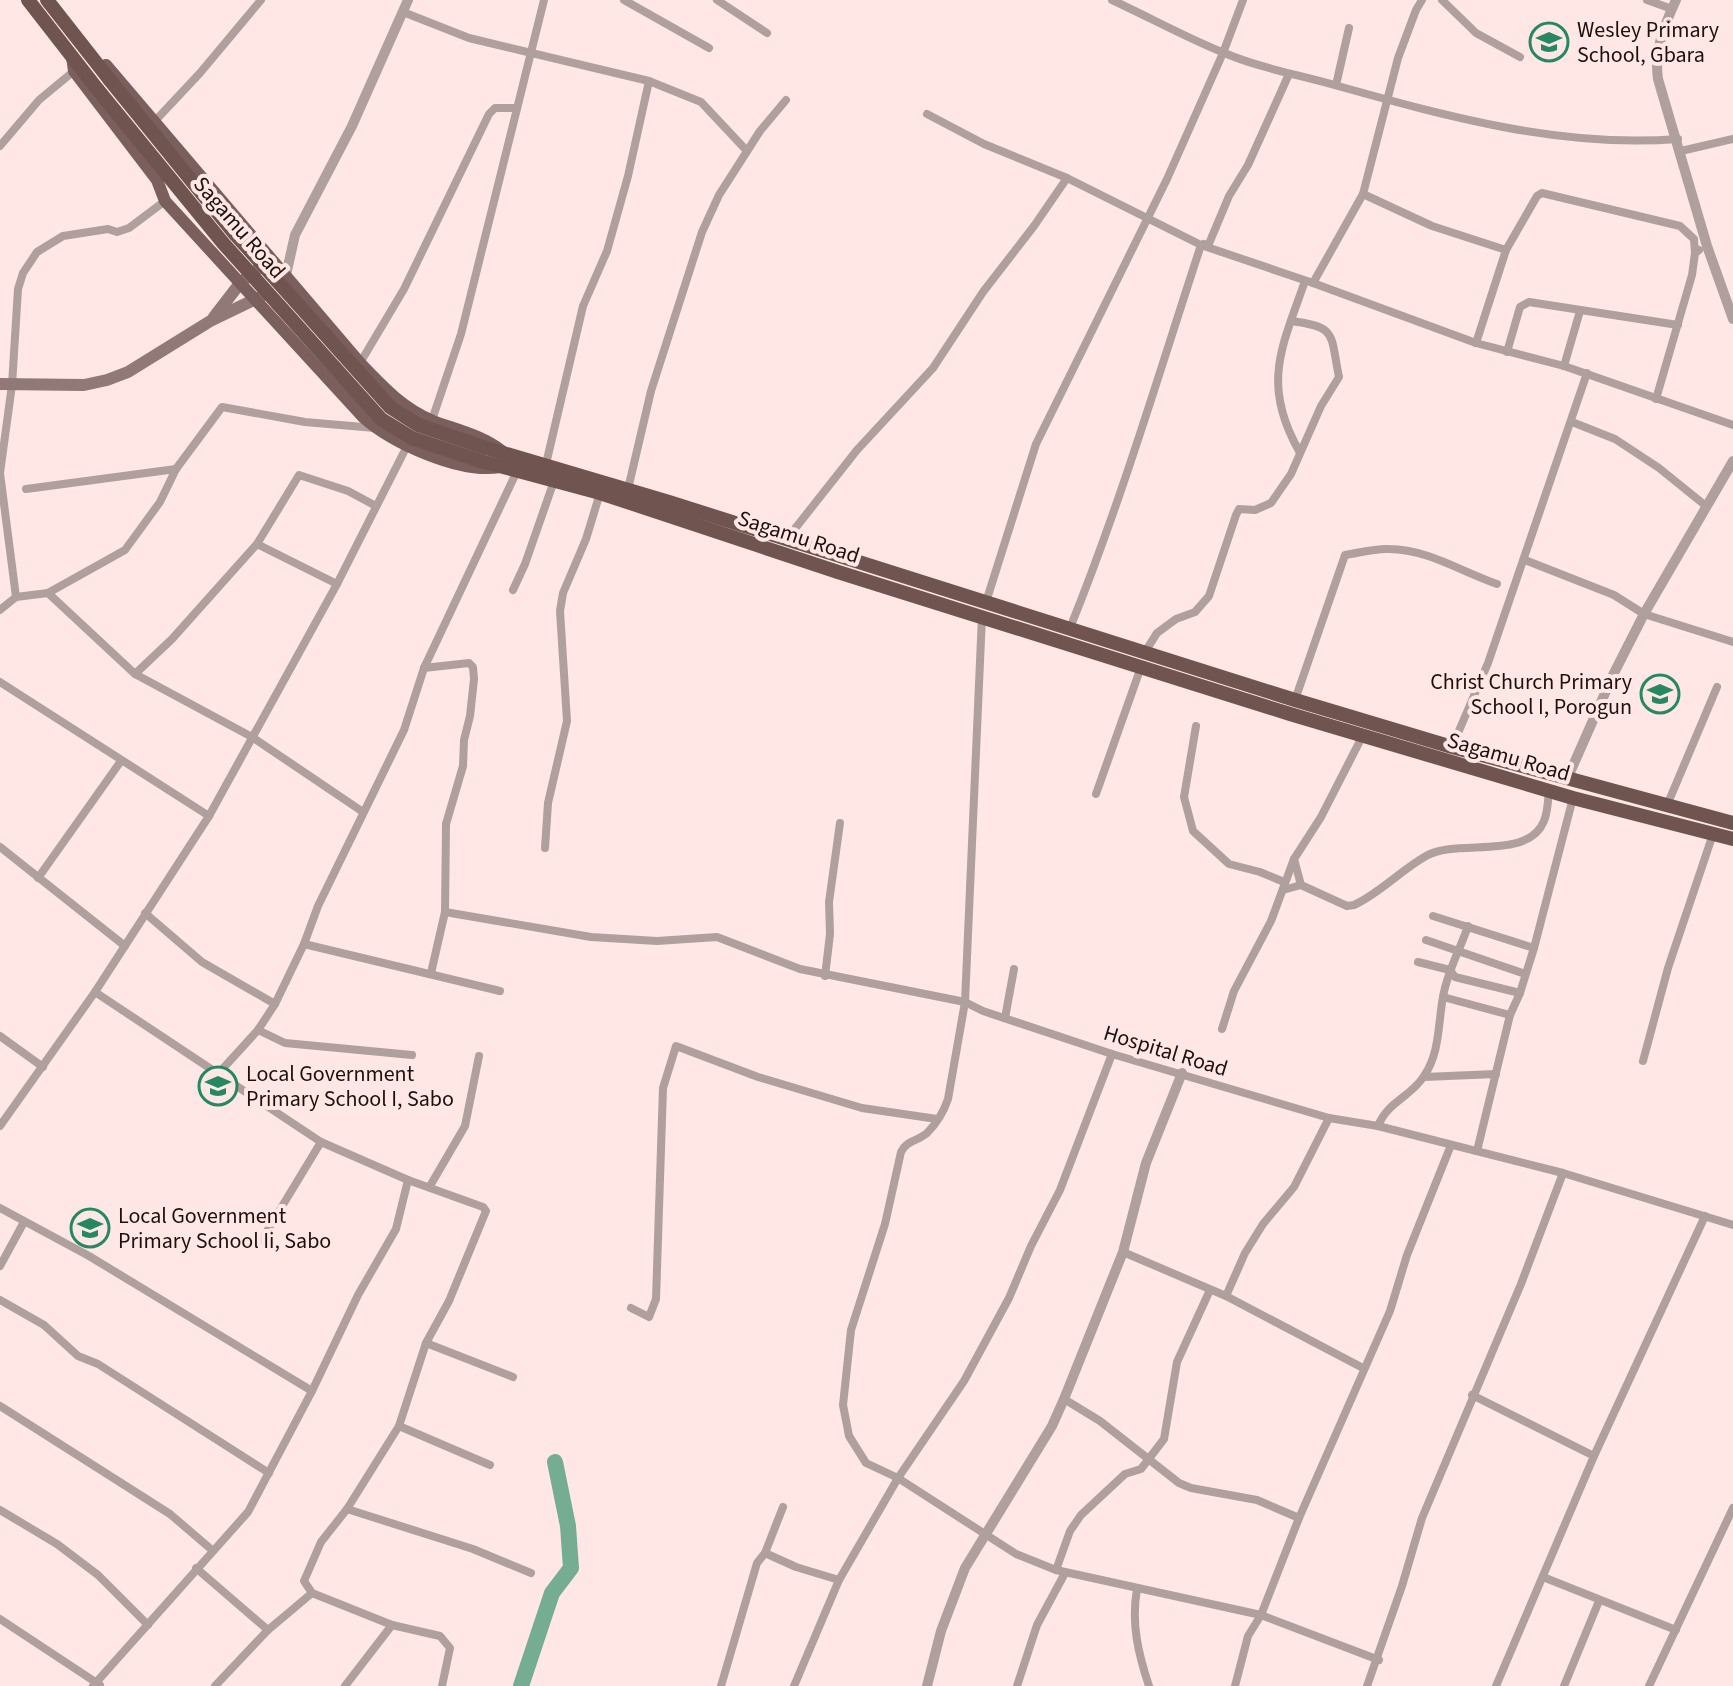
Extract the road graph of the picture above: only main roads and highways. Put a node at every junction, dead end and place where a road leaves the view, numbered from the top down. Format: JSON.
{"nodes":[{"id":1,"x":28,"y":0,"type":"edge"},
{"id":2,"x":47,"y":0,"type":"edge"},
{"id":3,"x":86,"y":51,"type":"junction"},
{"id":4,"x":73,"y":64,"type":"junction"},
{"id":5,"x":103,"y":84,"type":"junction"},
{"id":6,"x":271,"y":259,"type":"junction"},
{"id":7,"x":286,"y":275,"type":"junction"},
{"id":8,"x":241,"y":282,"type":"junction"},
{"id":9,"x":256,"y":300,"type":"junction"},
{"id":10,"x":212,"y":320,"type":"junction"},
{"id":11,"x":6,"y":385,"type":"edge"},
{"id":12,"x":508,"y":463,"type":"junction"},
{"id":13,"x":984,"y":609,"type":"junction"},
{"id":14,"x":1143,"y":659,"type":"junction"},
{"id":15,"x":1510,"y":761,"type":"junction"},
{"id":16,"x":1506,"y":778,"type":"junction"},
{"id":17,"x":1733,"y":823,"type":"edge"},
{"id":18,"x":1733,"y":839,"type":"edge"}],
"edges":[{"from":1,"to":4,"type":"highway","name":"Sagamu Road"},
{"from":2,"to":3,"type":"highway","name":"Sagamu Road"},
{"from":3,"to":5,"type":"highway","name":"Sagamu Road"},
{"from":3,"to":6,"type":"main road"},
{"from":4,"to":5,"type":"highway","name":"Sagamu Road"},
{"from":4,"to":8,"type":"main road"},
{"from":5,"to":12,"type":"highway","name":"Sagamu Road","bridge":true},
{"from":6,"to":7,"type":"main road"},
{"from":6,"to":8,"type":"main road"},
{"from":7,"to":9,"type":"main road"},
{"from":7,"to":12,"type":"main road"},
{"from":8,"to":9,"type":"main road"},
{"from":8,"to":10,"type":"main road"},
{"from":9,"to":10,"type":"main road"},
{"from":9,"to":12,"type":"main road"},
{"from":10,"to":11,"type":"main road"},
{"from":12,"to":13,"type":"highway","name":"Sagamu Road"},
{"from":12,"to":13,"type":"highway","name":"Sagamu Road"},
{"from":13,"to":14,"type":"highway","name":"Sagamu Road"},
{"from":13,"to":14,"type":"highway","name":"Sagamu Road"},
{"from":14,"to":15,"type":"highway","name":"Sagamu Road"},
{"from":14,"to":16,"type":"highway","name":"Sagamu Road"},
{"from":15,"to":16,"type":"highway"},
{"from":15,"to":17,"type":"highway","name":"Sagamu Road"},
{"from":16,"to":18,"type":"highway","name":"Sagamu Road"}]}
